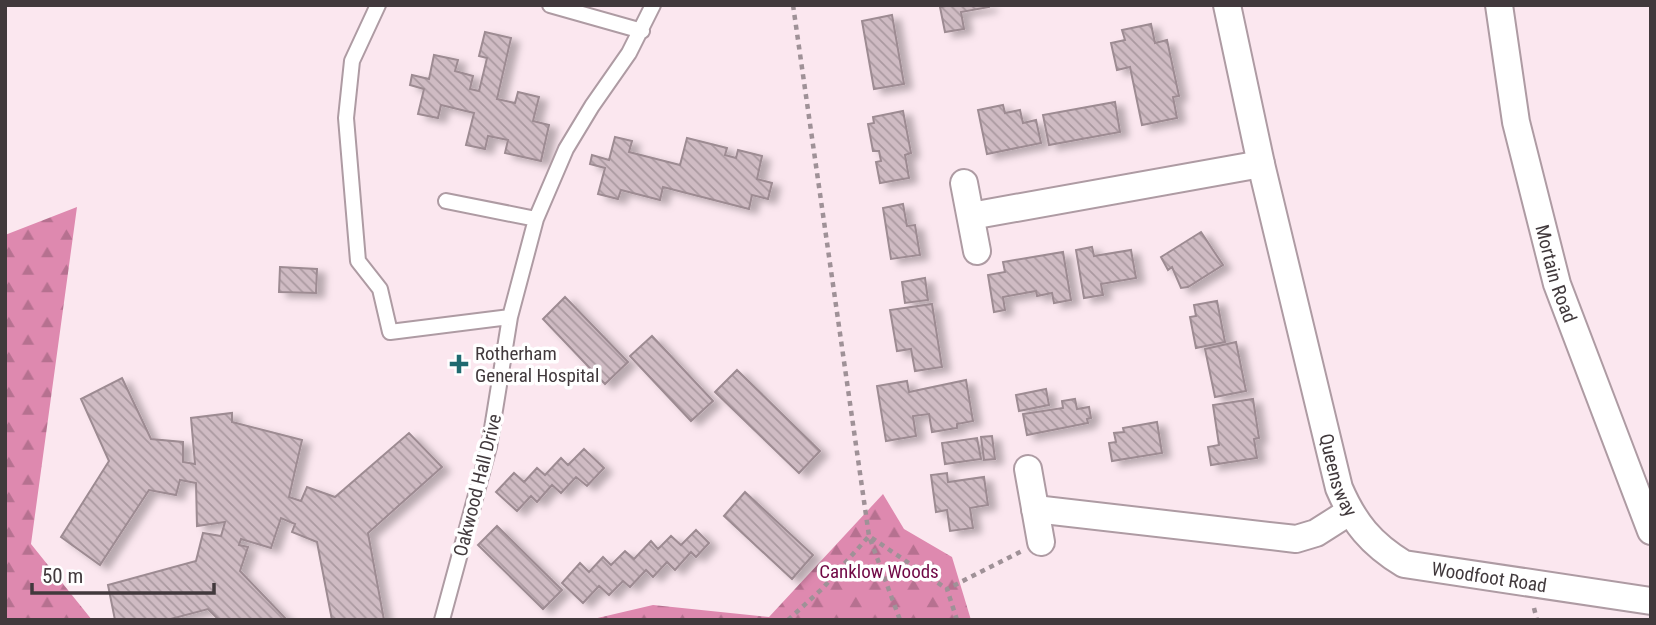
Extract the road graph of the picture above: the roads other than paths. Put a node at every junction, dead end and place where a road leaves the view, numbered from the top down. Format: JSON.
{"nodes":[{"id":1,"x":378,"y":5,"type":"edge"},
{"id":2,"x":550,"y":5,"type":"edge"},
{"id":3,"x":653,"y":5,"type":"edge"},
{"id":4,"x":1227,"y":5,"type":"edge"},
{"id":5,"x":1499,"y":5,"type":"edge"},
{"id":6,"x":642,"y":31,"type":"junction"},
{"id":7,"x":1261,"y":164,"type":"junction"},
{"id":8,"x":964,"y":183,"type":"dead end"},
{"id":9,"x":446,"y":201,"type":"dead end"},
{"id":10,"x":971,"y":216,"type":"junction"},
{"id":11,"x":536,"y":219,"type":"junction"},
{"id":12,"x":977,"y":251,"type":"dead end"},
{"id":13,"x":510,"y":317,"type":"junction"},
{"id":14,"x":1028,"y":469,"type":"dead end"},
{"id":15,"x":1035,"y":509,"type":"junction"},
{"id":16,"x":1349,"y":512,"type":"junction"},
{"id":17,"x":1651,"y":531,"type":"edge"},
{"id":18,"x":1041,"y":542,"type":"road end"},
{"id":19,"x":1651,"y":601,"type":"edge"},
{"id":20,"x":442,"y":620,"type":"edge"}],
"edges":[{"from":1,"to":13,"type":"lane"},
{"from":2,"to":6,"type":"lane"},
{"from":3,"to":6,"type":"lane","name":"Oakwood Hall Drive"},
{"from":4,"to":7,"type":"street","name":"Queensway"},
{"from":5,"to":17,"type":"street","name":"Mortain Road"},
{"from":6,"to":11,"type":"lane","name":"Oakwood Hall Drive"},
{"from":7,"to":10,"type":"street"},
{"from":7,"to":16,"type":"street","name":"Queensway"},
{"from":8,"to":10,"type":"street"},
{"from":9,"to":11,"type":"lane"},
{"from":10,"to":12,"type":"street"},
{"from":11,"to":13,"type":"lane","name":"Oakwood Hall Drive"},
{"from":13,"to":20,"type":"lane","name":"Oakwood Hall Drive"},
{"from":14,"to":15,"type":"street"},
{"from":15,"to":16,"type":"street","name":"Queensway"},
{"from":15,"to":18,"type":"street"},
{"from":16,"to":19,"type":"street","name":"Woodfoot Road"}]}
